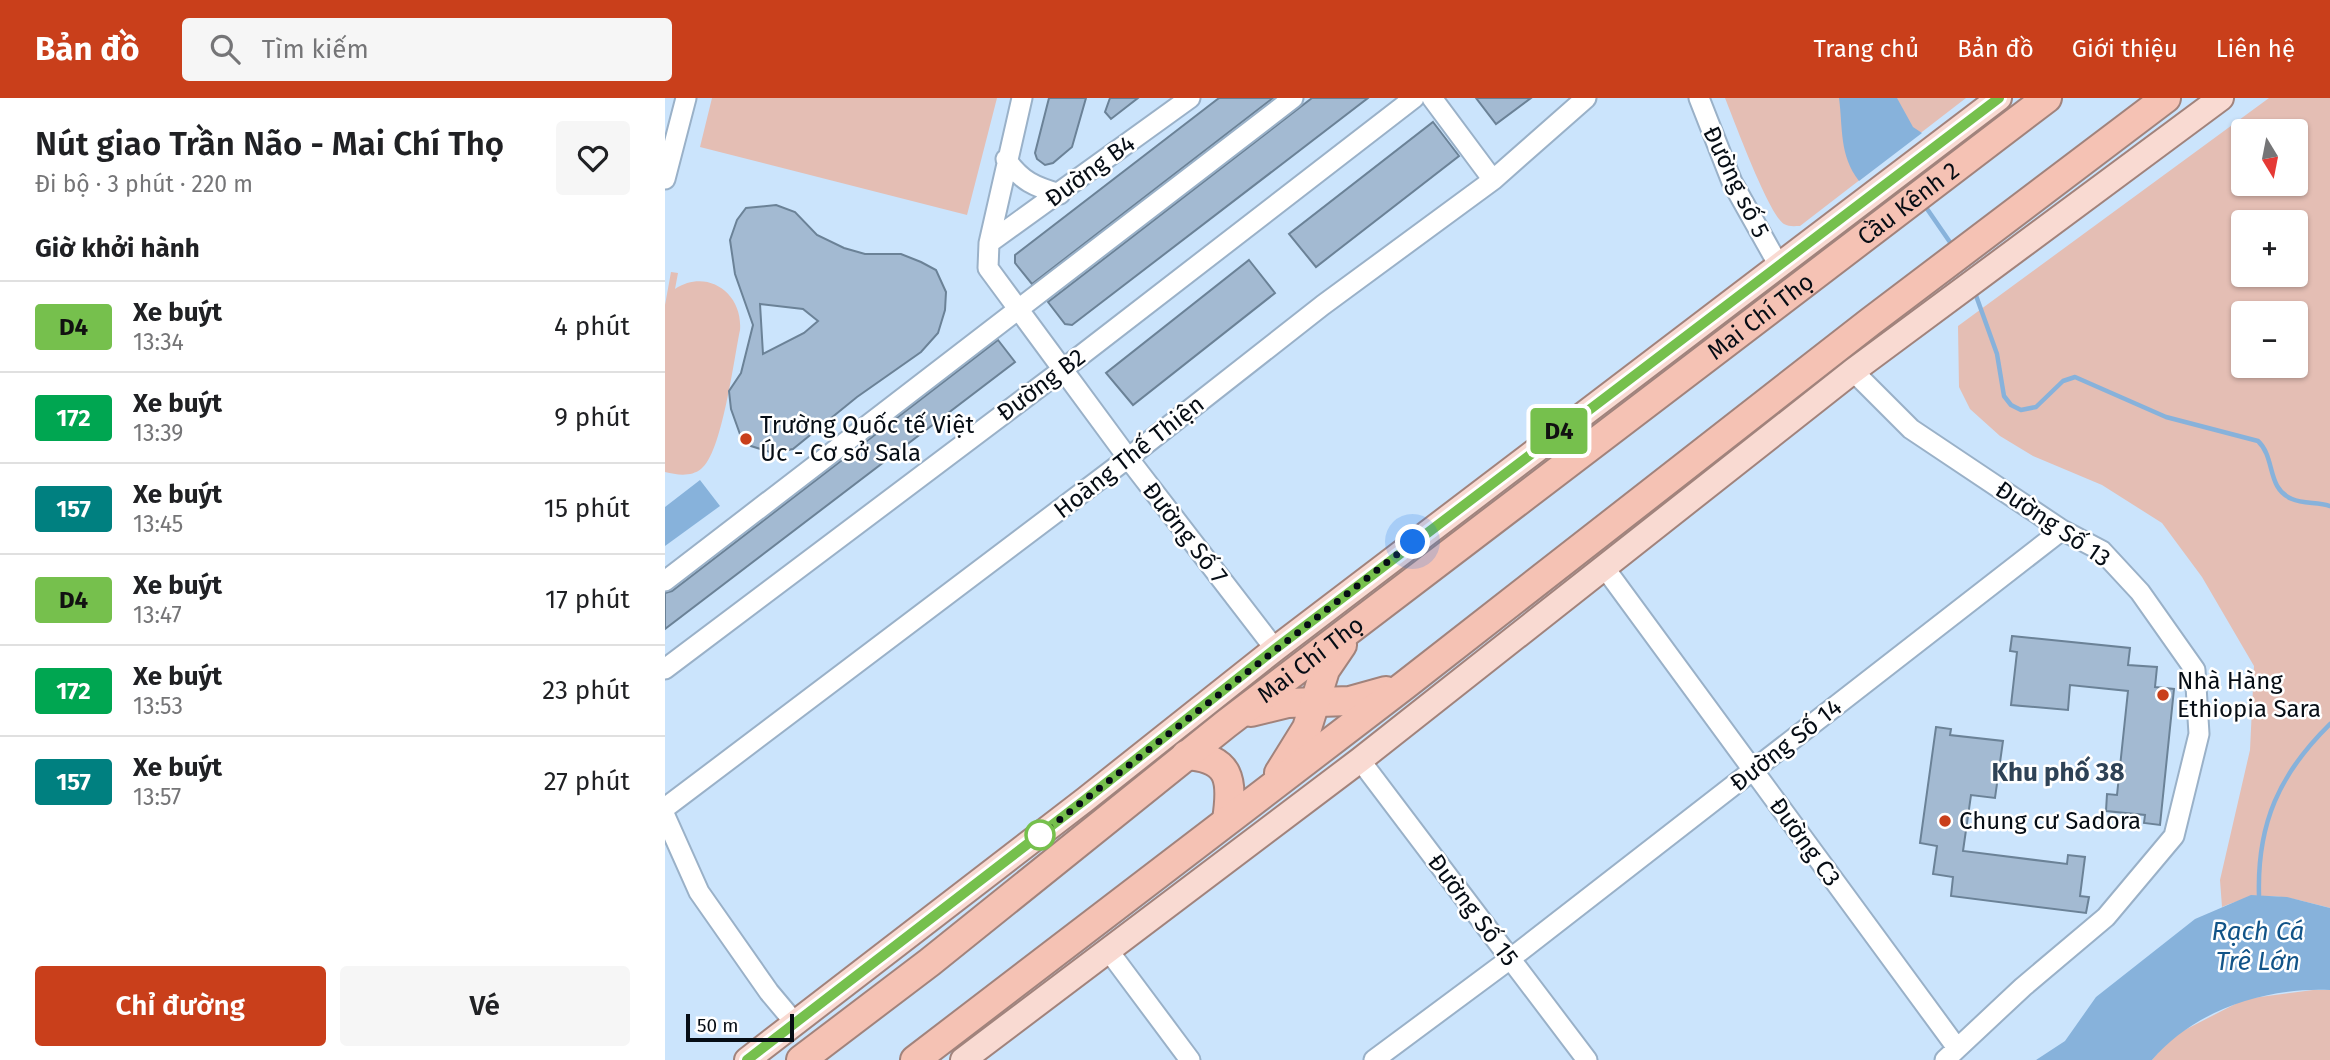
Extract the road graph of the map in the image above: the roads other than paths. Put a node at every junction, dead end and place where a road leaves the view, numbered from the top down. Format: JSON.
{"nodes":[{"id":1,"x":686,"y":98,"type":"edge"},
{"id":2,"x":1022,"y":98,"type":"edge"},
{"id":3,"x":1190,"y":98,"type":"edge"},
{"id":4,"x":1293,"y":98,"type":"edge"},
{"id":5,"x":1414,"y":98,"type":"edge"},
{"id":6,"x":1432,"y":98,"type":"edge"},
{"id":7,"x":1587,"y":98,"type":"edge"},
{"id":8,"x":1699,"y":98,"type":"edge"},
{"id":9,"x":1999,"y":98,"type":"edge"},
{"id":10,"x":2047,"y":98,"type":"edge"},
{"id":11,"x":2166,"y":98,"type":"edge"},
{"id":12,"x":2221,"y":98,"type":"edge"},
{"id":13,"x":1006,"y":159,"type":"junction"},
{"id":14,"x":665,"y":179,"type":"edge"},
{"id":15,"x":1493,"y":180,"type":"junction"},
{"id":16,"x":1060,"y":194,"type":"junction"},
{"id":17,"x":1807,"y":242,"type":"joint"},
{"id":18,"x":989,"y":243,"type":"junction"},
{"id":19,"x":1778,"y":264,"type":"junction"},
{"id":20,"x":1827,"y":268,"type":"joint"},
{"id":21,"x":1016,"y":309,"type":"junction"},
{"id":22,"x":1062,"y":370,"type":"junction"},
{"id":23,"x":1853,"y":371,"type":"junction"},
{"id":24,"x":1128,"y":458,"type":"junction"},
{"id":25,"x":2061,"y":530,"type":"junction"},
{"id":26,"x":1604,"y":567,"type":"junction"},
{"id":27,"x":665,"y":581,"type":"edge"},
{"id":28,"x":1359,"y":623,"type":"junction"},
{"id":29,"x":1275,"y":649,"type":"junction"},
{"id":30,"x":665,"y":669,"type":"edge"},
{"id":31,"x":1293,"y":674,"type":"junction"},
{"id":32,"x":1405,"y":685,"type":"junction"},
{"id":33,"x":1315,"y":704,"type":"junction"},
{"id":34,"x":1226,"y":724,"type":"junction"},
{"id":35,"x":1339,"y":734,"type":"junction"},
{"id":36,"x":1186,"y":755,"type":"junction"},
{"id":37,"x":1360,"y":760,"type":"junction"},
{"id":38,"x":1753,"y":770,"type":"junction"},
{"id":39,"x":1268,"y":790,"type":"junction"},
{"id":40,"x":665,"y":808,"type":"edge"},
{"id":41,"x":665,"y":816,"type":"edge"},
{"id":42,"x":1227,"y":820,"type":"junction"},
{"id":43,"x":1108,"y":950,"type":"junction"},
{"id":44,"x":1510,"y":959,"type":"junction"},
{"id":45,"x":795,"y":1023,"type":"junction"},
{"id":46,"x":1951,"y":1054,"type":"edge"},
{"id":47,"x":747,"y":1060,"type":"edge"},
{"id":48,"x":801,"y":1060,"type":"edge"},
{"id":49,"x":915,"y":1060,"type":"edge"},
{"id":50,"x":963,"y":1060,"type":"edge"},
{"id":51,"x":1190,"y":1060,"type":"edge"},
{"id":52,"x":1374,"y":1060,"type":"edge"},
{"id":53,"x":1587,"y":1060,"type":"edge"}],
"edges":[{"from":1,"to":14,"type":"street"},
{"from":2,"to":13,"type":"street"},
{"from":3,"to":16,"type":"street","name":"Đường B4"},
{"from":4,"to":21,"type":"street"},
{"from":5,"to":22,"type":"street","name":"Đường B2"},
{"from":6,"to":15,"type":"street"},
{"from":7,"to":15,"type":"street","name":"Hoàng Thế Thiện"},
{"from":8,"to":19,"type":"street","name":"Đường số 5"},
{"from":9,"to":17,"type":"main road","name":"Cầu Kênh 2"},
{"from":10,"to":20,"type":"highway","name":"Cầu Kênh 2"},
{"from":11,"to":32,"type":"highway"},
{"from":12,"to":23,"type":"main road"},
{"from":13,"to":16,"type":"street"},
{"from":13,"to":18,"type":"street"},
{"from":15,"to":24,"type":"street","name":"Hoàng Thế Thiện"},
{"from":16,"to":18,"type":"street","name":"Đường B4"},
{"from":17,"to":19,"type":"main road","name":"Mai Chí Thọ"},
{"from":18,"to":21,"type":"street","name":"Đường Số 7"},
{"from":19,"to":29,"type":"main road","name":"Mai Chí Thọ"},
{"from":20,"to":28,"type":"highway","name":"Mai Chí Thọ"},
{"from":21,"to":22,"type":"street","name":"Đường Số 7"},
{"from":21,"to":27,"type":"street"},
{"from":22,"to":24,"type":"street","name":"Đường Số 7"},
{"from":22,"to":30,"type":"street","name":"Đường B2"},
{"from":23,"to":25,"type":"street","name":"Đường Số 13"},
{"from":23,"to":26,"type":"main road"},
{"from":24,"to":29,"type":"street","name":"Đường Số 7"},
{"from":24,"to":40,"type":"street","name":"Hoàng Thế Thiện"},
{"from":25,"to":38,"type":"street","name":"Đường Số 14"},
{"from":25,"to":46,"type":"street","name":"Đường Số 13"},
{"from":26,"to":37,"type":"main road"},
{"from":26,"to":38,"type":"street","name":"Đường C3"},
{"from":28,"to":31,"type":"highway","name":"Mai Chí Thọ"},
{"from":28,"to":33,"type":"highway"},
{"from":29,"to":31,"type":"main road"},
{"from":29,"to":45,"type":"main road","name":"Mai Chí Thọ"},
{"from":31,"to":33,"type":"highway"},
{"from":31,"to":34,"type":"highway","name":"Mai Chí Thọ"},
{"from":32,"to":33,"type":"highway"},
{"from":32,"to":35,"type":"highway"},
{"from":33,"to":34,"type":"highway"},
{"from":33,"to":35,"type":"highway"},
{"from":33,"to":39,"type":"highway"},
{"from":34,"to":36,"type":"highway","name":"Mai Chí Thọ"},
{"from":35,"to":37,"type":"main road"},
{"from":35,"to":39,"type":"highway"},
{"from":36,"to":42,"type":"highway"},
{"from":36,"to":48,"type":"highway","name":"Mai Chí Thọ"},
{"from":37,"to":43,"type":"main road"},
{"from":37,"to":44,"type":"street","name":"Đường Số 15"},
{"from":38,"to":44,"type":"street","name":"Đường Số 14"},
{"from":38,"to":46,"type":"street","name":"Đường C3"},
{"from":39,"to":42,"type":"highway"},
{"from":41,"to":45,"type":"street"},
{"from":42,"to":49,"type":"highway"},
{"from":43,"to":50,"type":"main road"},
{"from":43,"to":51,"type":"street"},
{"from":44,"to":52,"type":"street"},
{"from":44,"to":53,"type":"street","name":"Đường Số 15"},
{"from":45,"to":47,"type":"main road","name":"Mai Chí Thọ"}]}
